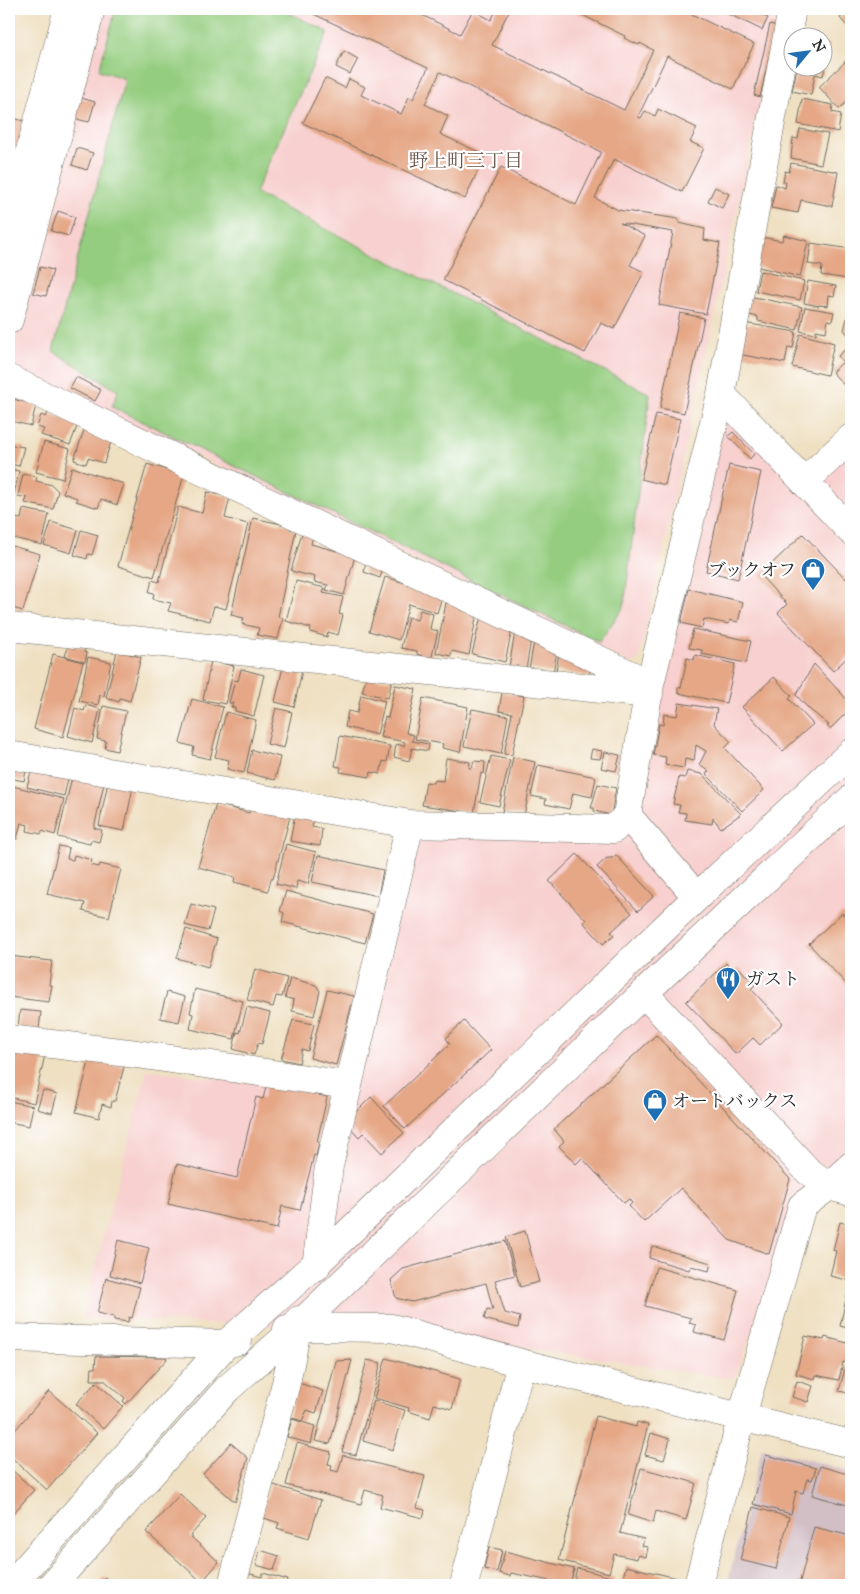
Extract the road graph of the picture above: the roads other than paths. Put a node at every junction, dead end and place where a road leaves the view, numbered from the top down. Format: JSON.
{"nodes":[{"id":1,"x":68,"y":9,"type":"edge"},
{"id":2,"x":92,"y":9,"type":"edge"},
{"id":3,"x":789,"y":10,"type":"edge"},
{"id":4,"x":9,"y":229,"type":"edge"},
{"id":5,"x":9,"y":320,"type":"edge"},
{"id":6,"x":9,"y":379,"type":"edge"},
{"id":7,"x":721,"y":394,"type":"junction"},
{"id":8,"x":851,"y":438,"type":"edge"},
{"id":9,"x":804,"y":482,"type":"junction"},
{"id":10,"x":851,"y":531,"type":"edge"},
{"id":11,"x":9,"y":627,"type":"edge"},
{"id":12,"x":649,"y":689,"type":"junction"},
{"id":13,"x":851,"y":753,"type":"edge"},
{"id":14,"x":9,"y":755,"type":"edge"},
{"id":15,"x":851,"y":799,"type":"edge"},
{"id":16,"x":627,"y":815,"type":"junction"},
{"id":17,"x":410,"y":824,"type":"junction"},
{"id":18,"x":697,"y":897,"type":"junction"},
{"id":19,"x":644,"y":993,"type":"junction"},
{"id":20,"x":9,"y":1039,"type":"edge"},
{"id":21,"x":347,"y":1085,"type":"junction"},
{"id":22,"x":851,"y":1166,"type":"edge"},
{"id":23,"x":840,"y":1189,"type":"edge"},
{"id":24,"x":318,"y":1262,"type":"junction"},
{"id":25,"x":297,"y":1326,"type":"junction"},
{"id":26,"x":9,"y":1338,"type":"edge"},
{"id":27,"x":226,"y":1344,"type":"junction"},
{"id":28,"x":521,"y":1363,"type":"junction"},
{"id":29,"x":742,"y":1416,"type":"junction"},
{"id":30,"x":851,"y":1444,"type":"edge"},
{"id":31,"x":11,"y":1585,"type":"edge"},
{"id":32,"x":52,"y":1585,"type":"edge"},
{"id":33,"x":232,"y":1585,"type":"edge"},
{"id":34,"x":464,"y":1585,"type":"edge"},
{"id":35,"x":698,"y":1585,"type":"edge"}],
"edges":[{"from":1,"to":4,"type":"street"},
{"from":2,"to":5,"type":"street"},
{"from":3,"to":7,"type":"street"},
{"from":6,"to":12,"type":"street"},
{"from":7,"to":9,"type":"street"},
{"from":7,"to":12,"type":"street"},
{"from":8,"to":9,"type":"street"},
{"from":9,"to":10,"type":"street"},
{"from":11,"to":12,"type":"street"},
{"from":12,"to":16,"type":"street"},
{"from":13,"to":18,"type":"street"},
{"from":14,"to":17,"type":"street"},
{"from":15,"to":19,"type":"street"},
{"from":16,"to":17,"type":"street"},
{"from":16,"to":18,"type":"street"},
{"from":17,"to":21,"type":"street"},
{"from":18,"to":24,"type":"street"},
{"from":19,"to":23,"type":"street"},
{"from":19,"to":25,"type":"street"},
{"from":20,"to":21,"type":"street"},
{"from":21,"to":24,"type":"street"},
{"from":22,"to":23,"type":"street"},
{"from":23,"to":29,"type":"street"},
{"from":24,"to":25,"type":"street"},
{"from":24,"to":27,"type":"street"},
{"from":25,"to":27,"type":"street"},
{"from":25,"to":28,"type":"street"},
{"from":25,"to":32,"type":"street"},
{"from":25,"to":33,"type":"street"},
{"from":26,"to":27,"type":"street"},
{"from":27,"to":31,"type":"street"},
{"from":28,"to":29,"type":"street"},
{"from":28,"to":34,"type":"street"},
{"from":29,"to":30,"type":"street"},
{"from":29,"to":35,"type":"street"}]}
